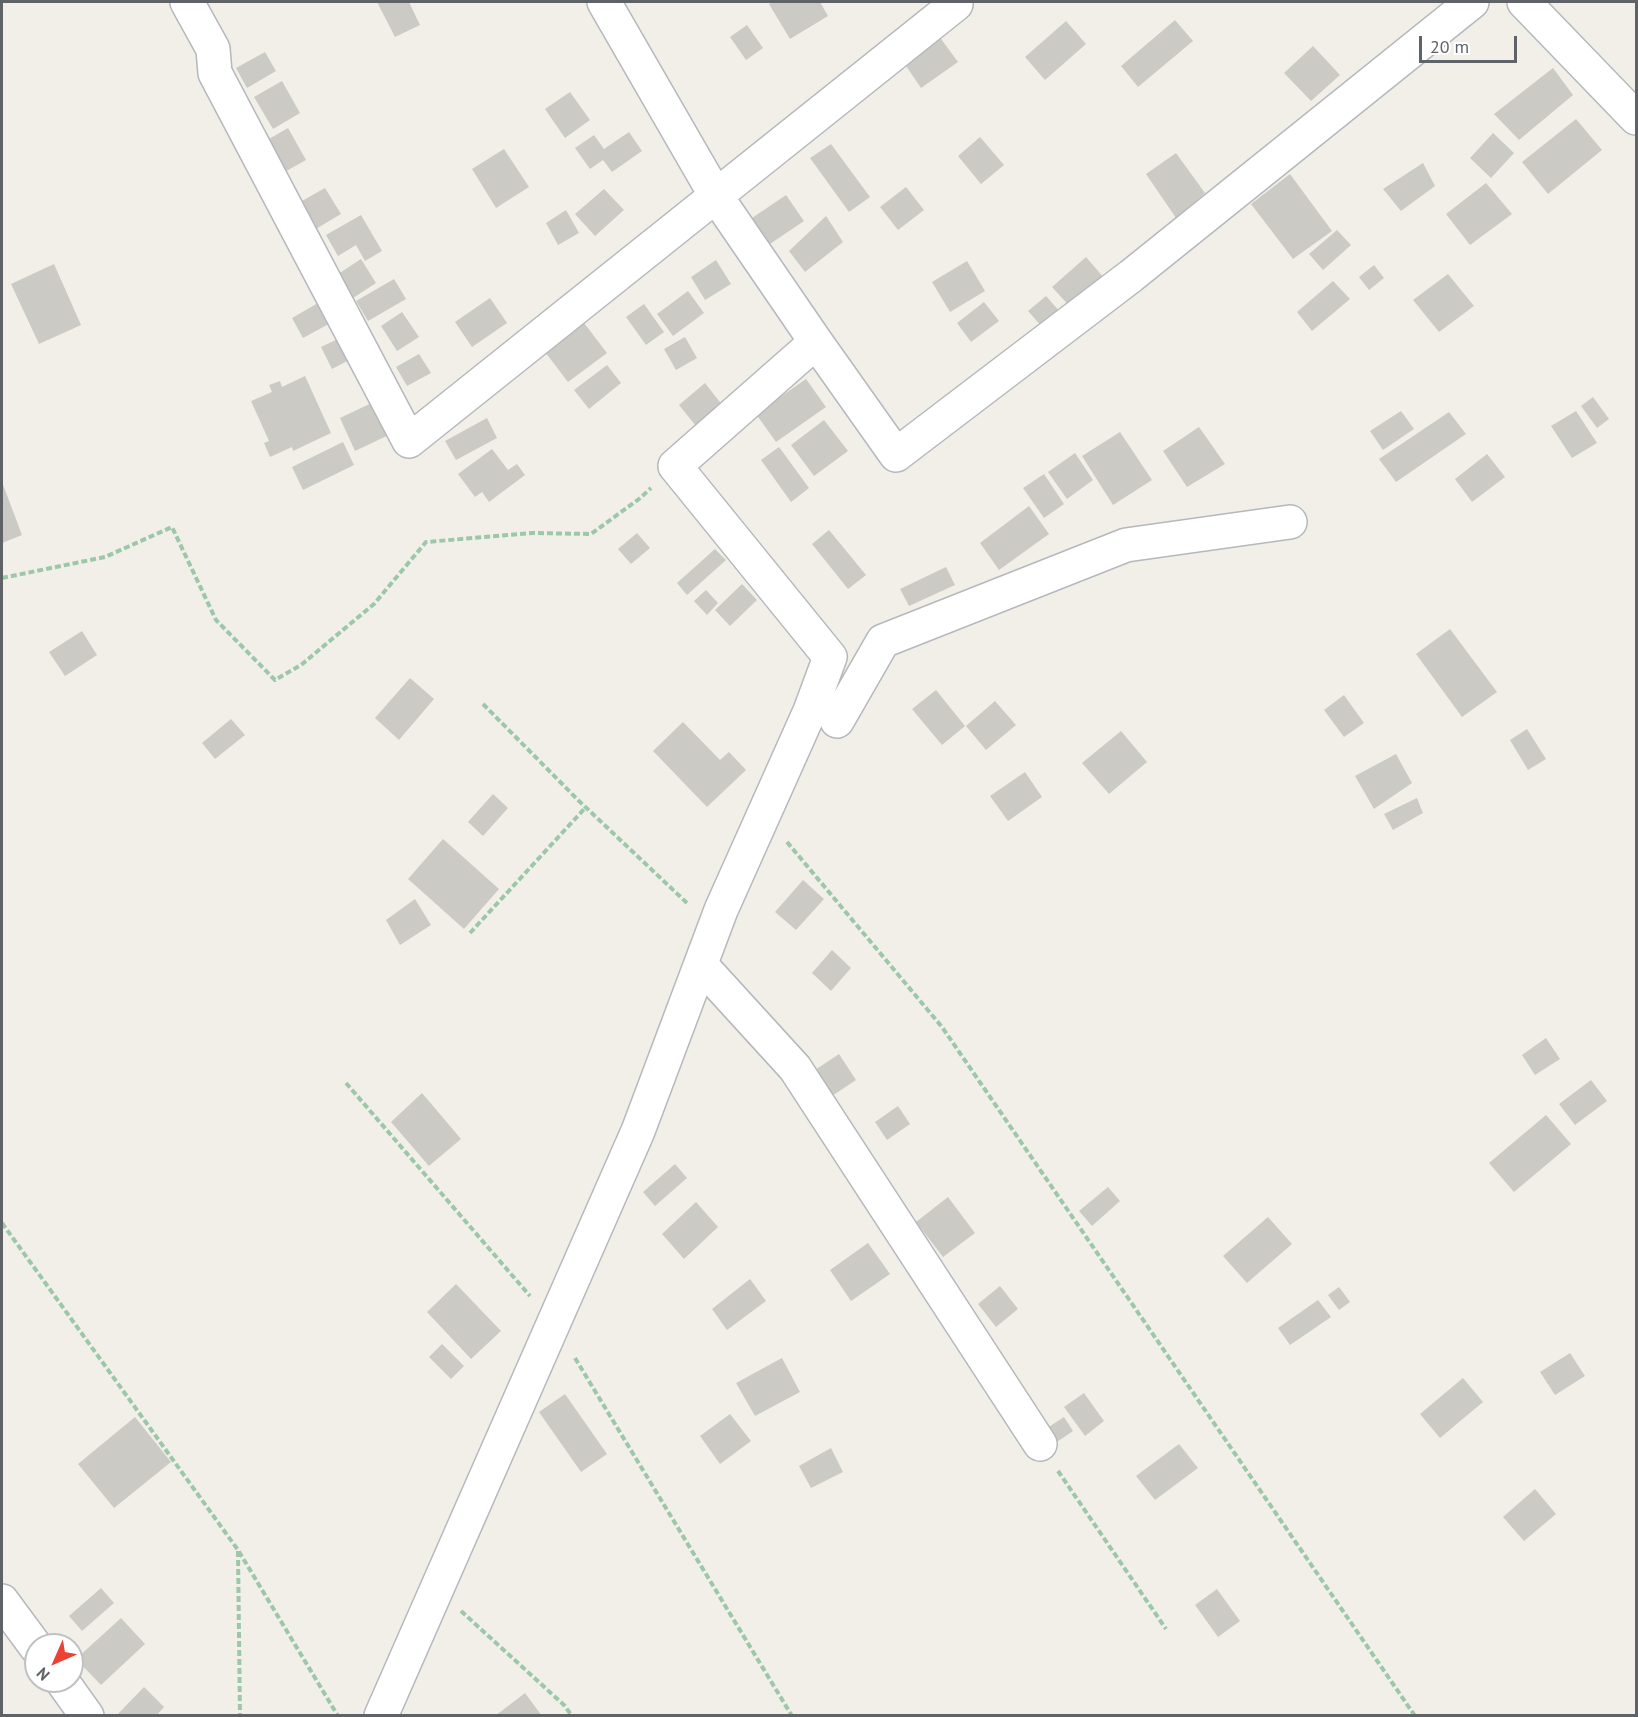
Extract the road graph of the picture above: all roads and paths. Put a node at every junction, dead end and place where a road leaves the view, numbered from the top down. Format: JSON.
{"nodes":[{"id":1,"x":188,"y":2,"type":"edge"},
{"id":2,"x":604,"y":2,"type":"edge"},
{"id":3,"x":1472,"y":2,"type":"edge"},
{"id":4,"x":1524,"y":2,"type":"edge"},
{"id":5,"x":956,"y":4,"type":"dead end"},
{"id":6,"x":1636,"y":118,"type":"edge"},
{"id":7,"x":716,"y":196,"type":"junction"},
{"id":8,"x":816,"y":342,"type":"junction"},
{"id":9,"x":675,"y":466,"type":"junction"},
{"id":10,"x":1290,"y":522,"type":"dead end"},
{"id":11,"x":2,"y":578,"type":"edge"},
{"id":12,"x":483,"y":704,"type":"dead end"},
{"id":13,"x":837,"y":721,"type":"dead end"},
{"id":14,"x":586,"y":807,"type":"junction"},
{"id":15,"x":764,"y":814,"type":"junction"},
{"id":16,"x":717,"y":923,"type":"junction"},
{"id":17,"x":470,"y":933,"type":"dead end"},
{"id":18,"x":701,"y":964,"type":"junction"},
{"id":19,"x":346,"y":1083,"type":"dead end"},
{"id":20,"x":2,"y":1223,"type":"edge"},
{"id":21,"x":553,"y":1323,"type":"junction"},
{"id":22,"x":1040,"y":1444,"type":"joint"},
{"id":23,"x":238,"y":1550,"type":"junction"},
{"id":24,"x":437,"y":1588,"type":"junction"},
{"id":25,"x":2,"y":1601,"type":"edge"},
{"id":26,"x":1166,"y":1629,"type":"dead end"},
{"id":27,"x":26,"y":1633,"type":"edge"},
{"id":28,"x":71,"y":1693,"type":"edge"},
{"id":29,"x":87,"y":1716,"type":"edge"},
{"id":30,"x":240,"y":1716,"type":"edge"},
{"id":31,"x":338,"y":1716,"type":"edge"},
{"id":32,"x":381,"y":1716,"type":"edge"},
{"id":33,"x":572,"y":1716,"type":"edge"},
{"id":34,"x":792,"y":1716,"type":"edge"},
{"id":35,"x":1415,"y":1716,"type":"edge"}],
"edges":[{"from":1,"to":7,"type":"street"},
{"from":2,"to":7,"type":"street"},
{"from":3,"to":8,"type":"street"},
{"from":4,"to":6,"type":"street"},
{"from":5,"to":7,"type":"street"},
{"from":7,"to":8,"type":"street"},
{"from":8,"to":9,"type":"street"},
{"from":9,"to":11,"type":"path"},
{"from":9,"to":15,"type":"street"},
{"from":10,"to":13,"type":"street"},
{"from":12,"to":14,"type":"path"},
{"from":14,"to":16,"type":"path"},
{"from":14,"to":17,"type":"path"},
{"from":15,"to":16,"type":"street"},
{"from":15,"to":35,"type":"path"},
{"from":16,"to":18,"type":"street"},
{"from":18,"to":21,"type":"street"},
{"from":18,"to":22,"type":"street"},
{"from":19,"to":21,"type":"path"},
{"from":20,"to":23,"type":"path"},
{"from":21,"to":24,"type":"street"},
{"from":21,"to":34,"type":"path"},
{"from":22,"to":26,"type":"path"},
{"from":23,"to":30,"type":"path"},
{"from":23,"to":31,"type":"path"},
{"from":24,"to":32,"type":"street"},
{"from":24,"to":33,"type":"path"},
{"from":25,"to":27,"type":"street"},
{"from":28,"to":29,"type":"street"}]}
